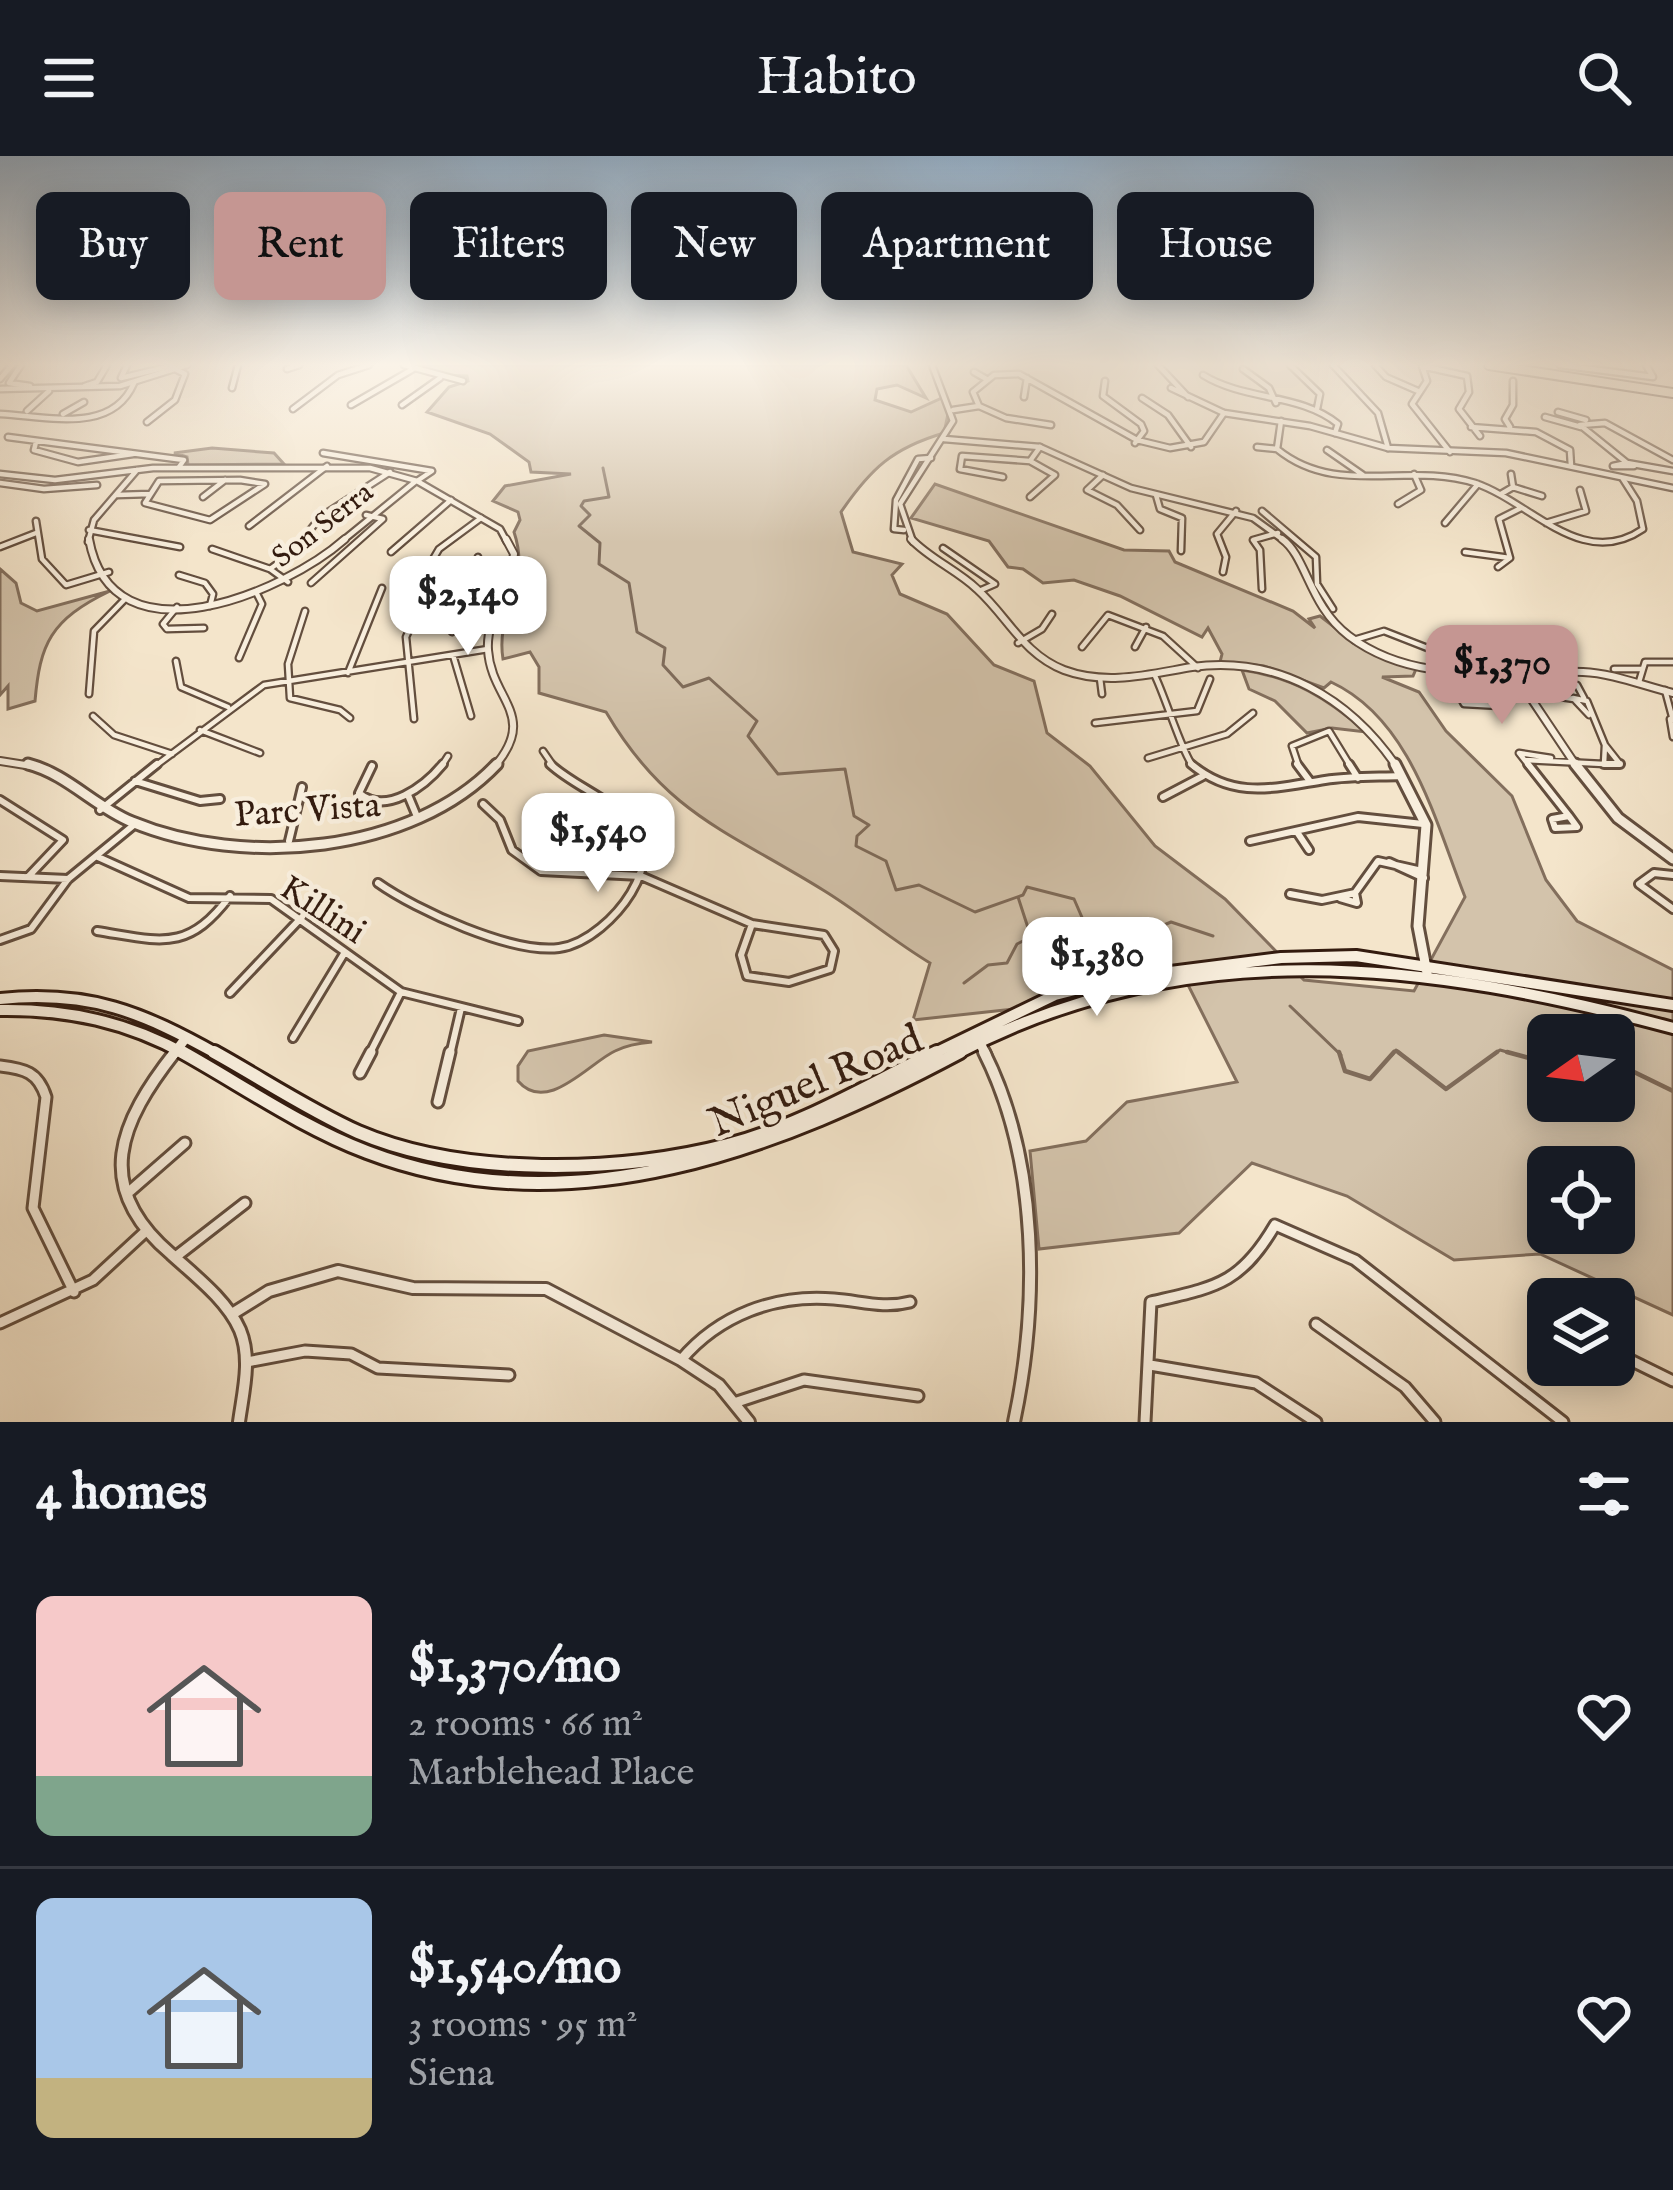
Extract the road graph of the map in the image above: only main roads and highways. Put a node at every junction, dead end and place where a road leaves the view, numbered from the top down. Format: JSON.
{"nodes":[{"id":1,"x":1426,"y":969,"type":"junction"},
{"id":2,"x":0,"y":999,"type":"edge"},
{"id":3,"x":1673,"y":1005,"type":"edge"},
{"id":4,"x":0,"y":1010,"type":"edge"},
{"id":5,"x":1673,"y":1028,"type":"edge"},
{"id":6,"x":180,"y":1045,"type":"junction"}],
"edges":[{"from":1,"to":3,"type":"main road","name":"Niguel Road"},
{"from":1,"to":5,"type":"main road","name":"Niguel Road"},
{"from":1,"to":6,"type":"main road","name":"Niguel Road"},
{"from":2,"to":6,"type":"main road","name":"Niguel Road"},
{"from":4,"to":6,"type":"main road","name":"Niguel Road"}]}
